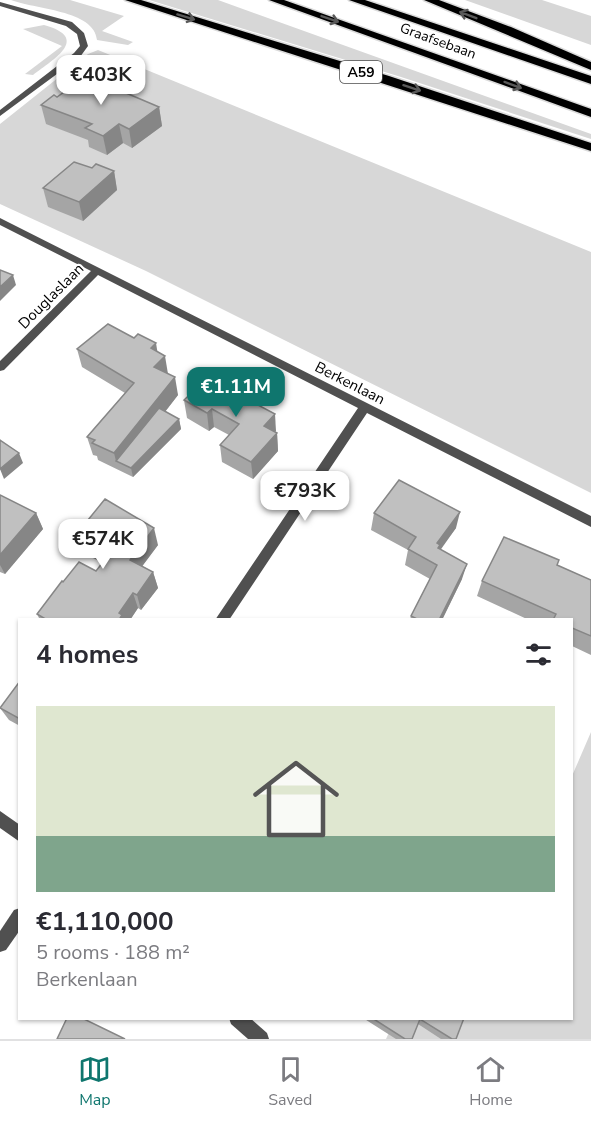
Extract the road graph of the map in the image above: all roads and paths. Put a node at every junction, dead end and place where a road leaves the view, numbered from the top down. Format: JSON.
{"nodes":[{"id":1,"x":130,"y":0,"type":"edge"},
{"id":2,"x":274,"y":0,"type":"edge"},
{"id":3,"x":354,"y":0,"type":"edge"},
{"id":4,"x":429,"y":0,"type":"edge"},
{"id":5,"x":0,"y":4,"type":"edge"},
{"id":6,"x":591,"y":66,"type":"edge"},
{"id":7,"x":591,"y":80,"type":"edge"},
{"id":8,"x":591,"y":113,"type":"edge"},
{"id":9,"x":0,"y":114,"type":"edge"},
{"id":10,"x":591,"y":147,"type":"edge"},
{"id":11,"x":0,"y":221,"type":"edge"},
{"id":12,"x":98,"y":270,"type":"junction"},
{"id":13,"x":0,"y":368,"type":"edge"},
{"id":14,"x":365,"y":407,"type":"junction"},
{"id":15,"x":591,"y":522,"type":"edge"},
{"id":16,"x":222,"y":618,"type":"edge"},
{"id":17,"x":0,"y":818,"type":"edge"},
{"id":18,"x":18,"y":833,"type":"edge"},
{"id":19,"x":18,"y":919,"type":"edge"},
{"id":20,"x":0,"y":944,"type":"edge"},
{"id":21,"x":239,"y":1020,"type":"edge"},
{"id":22,"x":261,"y":1039,"type":"edge"}],
"edges":[{"from":1,"to":10,"type":"highway","number":"A59","one_way":true},
{"from":2,"to":8,"type":"highway","name":"Graafsebaan","one_way":true},
{"from":3,"to":7,"type":"highway","name":"Graafsebaan"},
{"from":6,"to":4,"type":"highway","one_way":true},
{"from":5,"to":9,"type":"street"},
{"from":11,"to":12,"type":"street","name":"Berkenlaan"},
{"from":12,"to":13,"type":"street","name":"Douglaslaan"},
{"from":12,"to":14,"type":"street","name":"Berkenlaan"},
{"from":14,"to":15,"type":"street","name":"Berkenlaan"},
{"from":14,"to":16,"type":"street"},
{"from":17,"to":18,"type":"street"},
{"from":19,"to":20,"type":"street"},
{"from":21,"to":22,"type":"street"}]}
